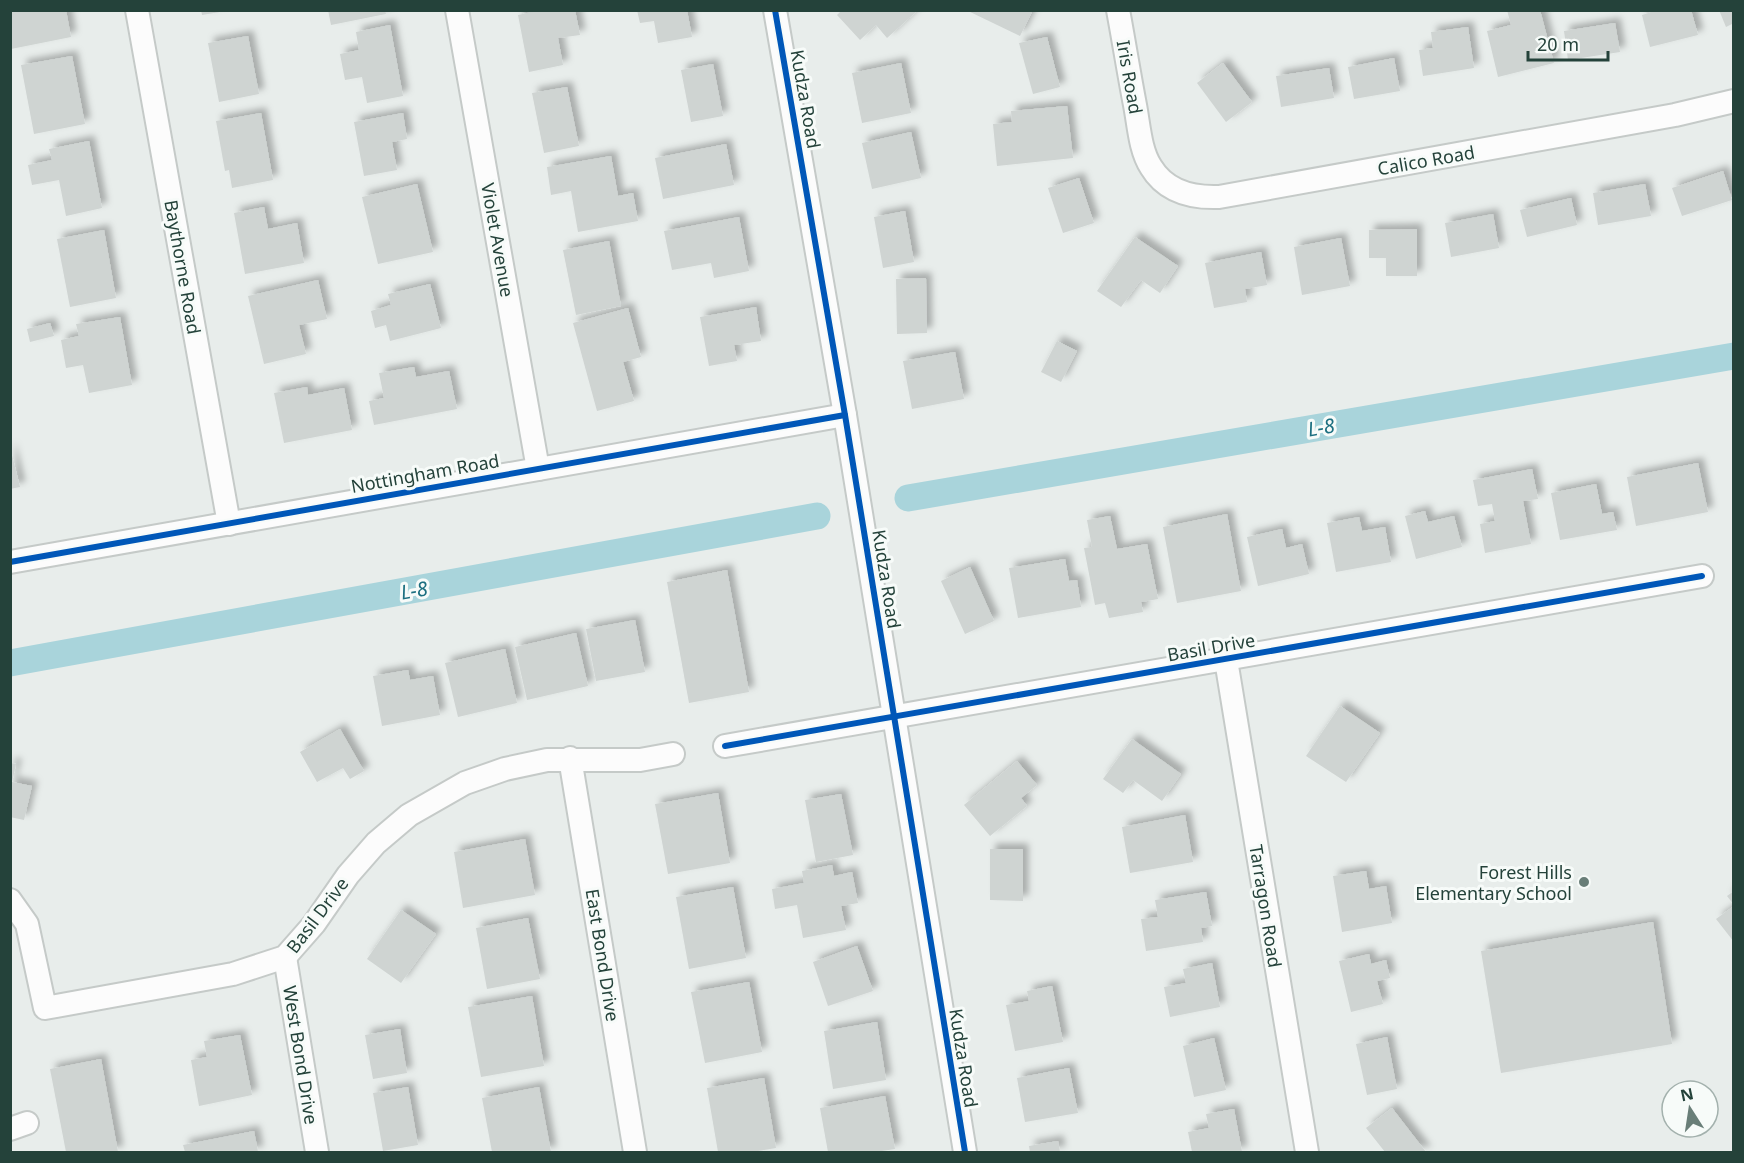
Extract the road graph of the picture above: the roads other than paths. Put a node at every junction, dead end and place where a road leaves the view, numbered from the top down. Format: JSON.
{"nodes":[{"id":1,"x":137,"y":10,"type":"edge"},
{"id":2,"x":457,"y":10,"type":"edge"},
{"id":3,"x":775,"y":10,"type":"edge"},
{"id":4,"x":1118,"y":10,"type":"edge"},
{"id":5,"x":1734,"y":101,"type":"edge"},
{"id":6,"x":1142,"y":144,"type":"joint"},
{"id":7,"x":845,"y":415,"type":"junction"},
{"id":8,"x":538,"y":469,"type":"junction"},
{"id":9,"x":229,"y":524,"type":"junction"},
{"id":10,"x":10,"y":562,"type":"edge"},
{"id":11,"x":1702,"y":576,"type":"dead end"},
{"id":12,"x":1226,"y":660,"type":"junction"},
{"id":13,"x":894,"y":718,"type":"junction"},
{"id":14,"x":725,"y":746,"type":"dead end"},
{"id":15,"x":674,"y":754,"type":"dead end"},
{"id":16,"x":570,"y":758,"type":"junction"},
{"id":17,"x":10,"y":900,"type":"edge"},
{"id":18,"x":285,"y":957,"type":"junction"},
{"id":19,"x":317,"y":1152,"type":"edge"},
{"id":20,"x":635,"y":1152,"type":"edge"},
{"id":21,"x":964,"y":1152,"type":"edge"},
{"id":22,"x":1307,"y":1152,"type":"edge"}],
"edges":[{"from":1,"to":9,"type":"street","name":"Baythorne Road"},
{"from":2,"to":8,"type":"street","name":"Violet Avenue"},
{"from":3,"to":7,"type":"street","name":"Kudza Road"},
{"from":4,"to":6,"type":"street","name":"Iris Road"},
{"from":5,"to":6,"type":"street","name":"Calico Road"},
{"from":7,"to":8,"type":"street","name":"Nottingham Road"},
{"from":7,"to":13,"type":"street","name":"Kudza Road"},
{"from":8,"to":9,"type":"street","name":"Nottingham Road"},
{"from":9,"to":10,"type":"street","name":"Nottingham Road"},
{"from":11,"to":12,"type":"street","name":"Basil Drive"},
{"from":12,"to":13,"type":"street","name":"Basil Drive"},
{"from":12,"to":22,"type":"street","name":"Tarragon Road"},
{"from":13,"to":14,"type":"street","name":"Basil Drive"},
{"from":13,"to":21,"type":"street","name":"Kudza Road"},
{"from":15,"to":16,"type":"street","name":"Basil Drive"},
{"from":16,"to":18,"type":"street","name":"Basil Drive"},
{"from":16,"to":20,"type":"street","name":"East Bond Drive"},
{"from":17,"to":18,"type":"street","name":"Basil Drive"},
{"from":18,"to":19,"type":"street","name":"West Bond Drive"}]}
